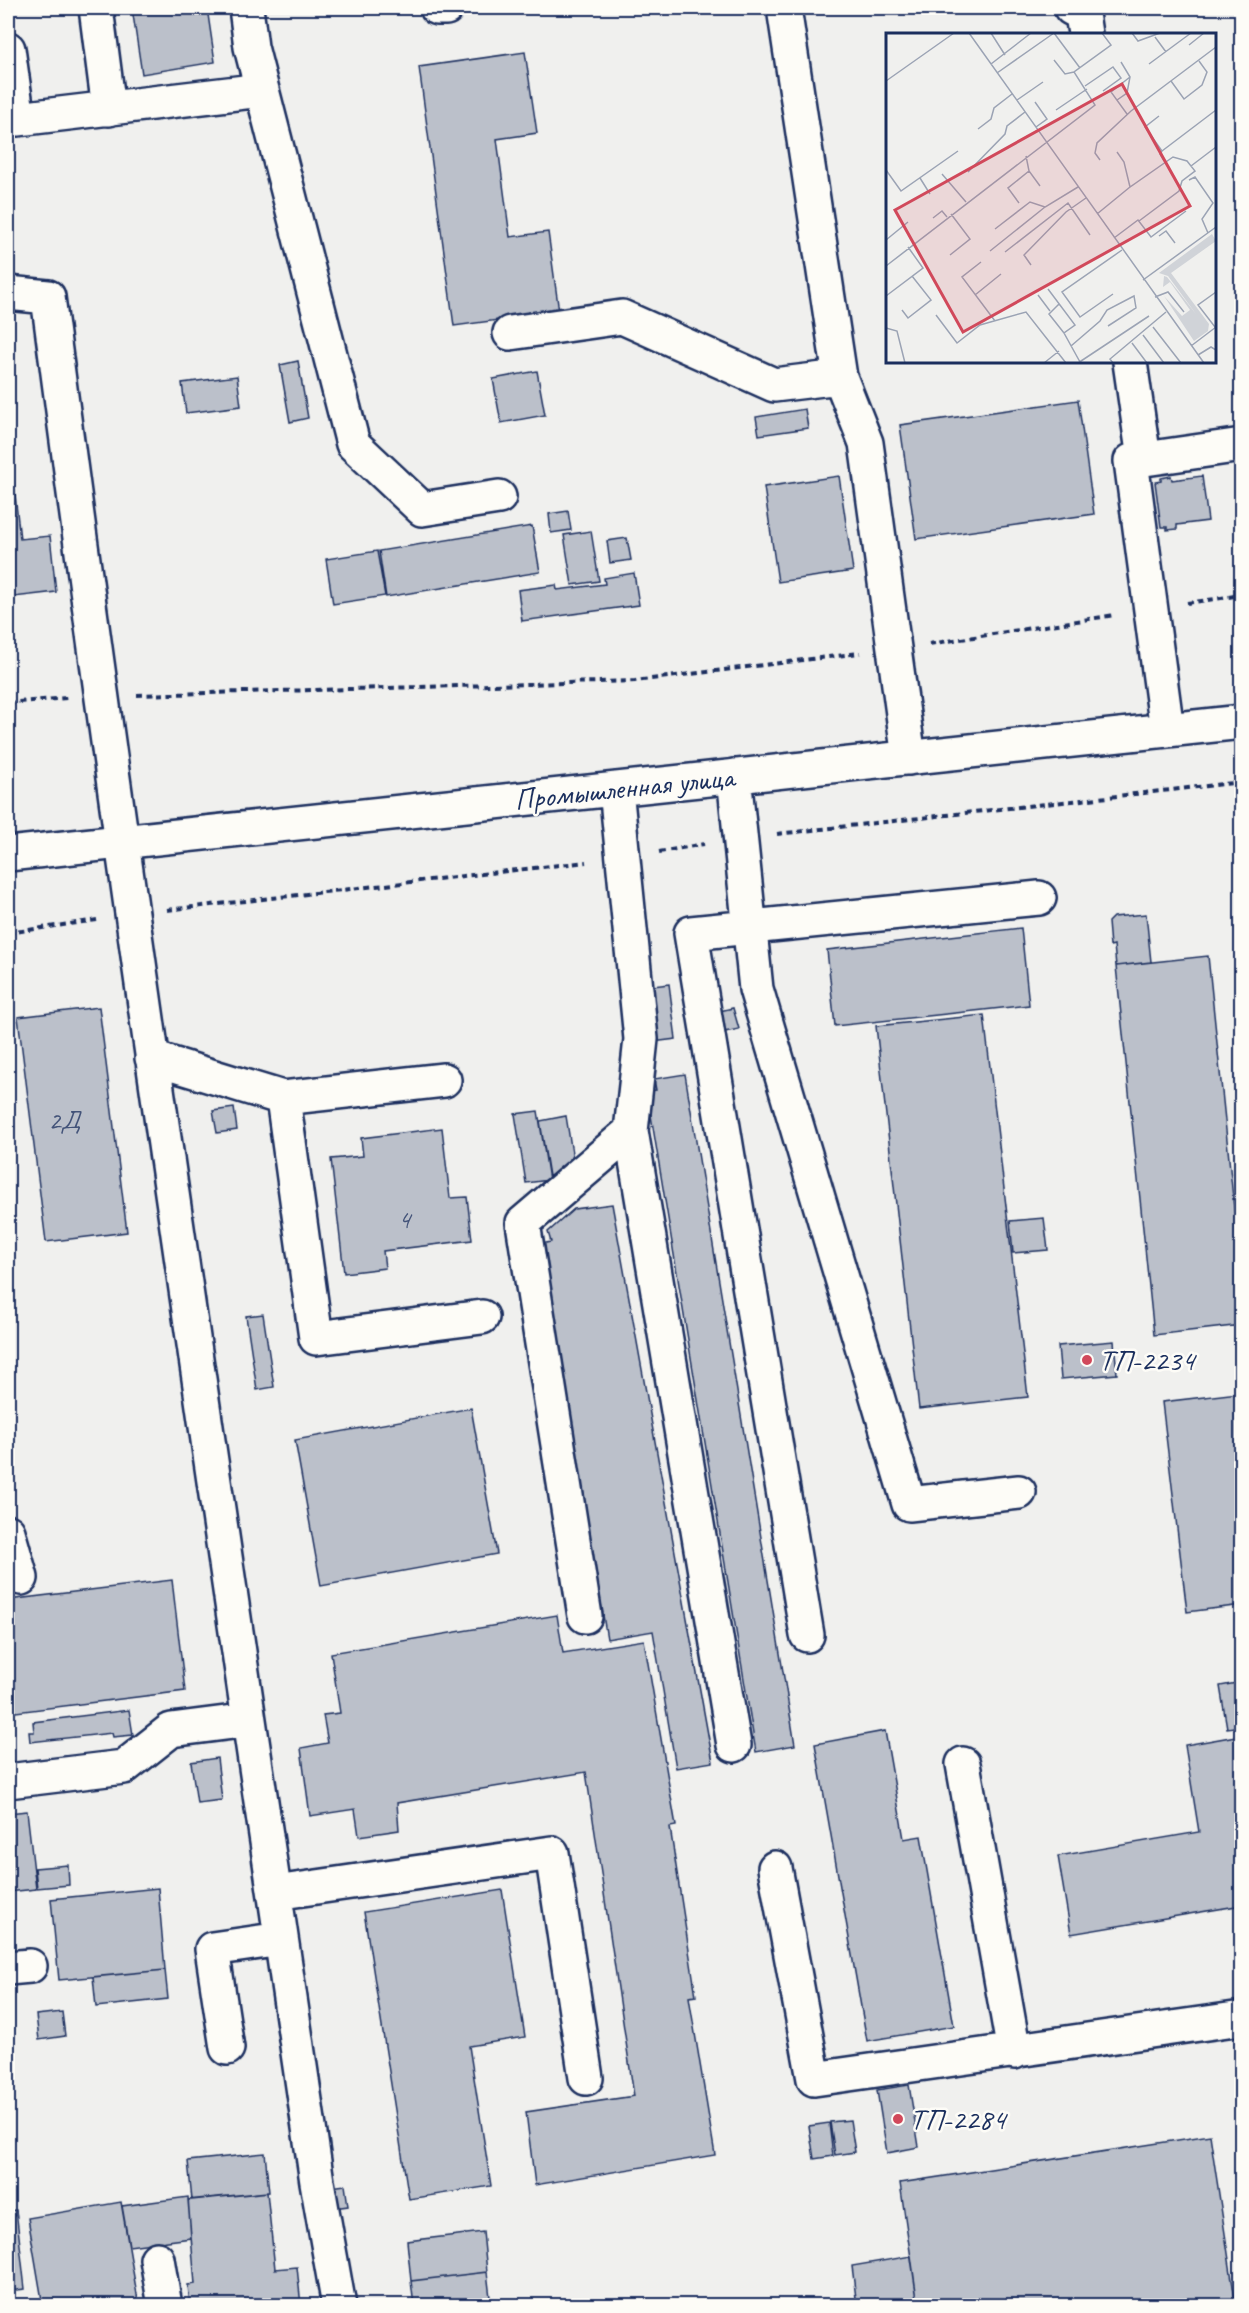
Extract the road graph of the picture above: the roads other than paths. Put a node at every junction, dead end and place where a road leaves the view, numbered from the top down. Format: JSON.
{"nodes":[{"id":1,"x":96,"y":8,"type":"edge"},
{"id":2,"x":246,"y":8,"type":"edge"},
{"id":3,"x":437,"y":8,"type":"edge"},
{"id":4,"x":446,"y":8,"type":"edge"},
{"id":5,"x":784,"y":8,"type":"edge"},
{"id":6,"x":1071,"y":8,"type":"edge"},
{"id":7,"x":1085,"y":33,"type":"edge"},
{"id":8,"x":8,"y":49,"type":"edge"},
{"id":9,"x":262,"y":90,"type":"junction"},
{"id":10,"x":109,"y":109,"type":"junction"},
{"id":11,"x":8,"y":293,"type":"edge"},
{"id":12,"x":510,"y":333,"type":"dead end"},
{"id":13,"x":1130,"y":363,"type":"edge"},
{"id":14,"x":840,"y":377,"type":"junction"},
{"id":15,"x":1242,"y":445,"type":"edge"},
{"id":16,"x":1144,"y":459,"type":"junction"},
{"id":17,"x":500,"y":497,"type":"dead end"},
{"id":18,"x":1242,"y":722,"type":"edge"},
{"id":19,"x":1167,"y":730,"type":"junction"},
{"id":20,"x":909,"y":758,"type":"junction"},
{"id":21,"x":734,"y":776,"type":"junction"},
{"id":22,"x":616,"y":789,"type":"junction"},
{"id":23,"x":122,"y":841,"type":"junction"},
{"id":24,"x":8,"y":854,"type":"edge"},
{"id":25,"x":1039,"y":898,"type":"dead end"},
{"id":26,"x":750,"y":927,"type":"junction"},
{"id":27,"x":152,"y":1058,"type":"junction"},
{"id":28,"x":444,"y":1080,"type":"dead end"},
{"id":29,"x":283,"y":1098,"type":"junction"},
{"id":30,"x":631,"y":1131,"type":"junction"},
{"id":31,"x":482,"y":1317,"type":"dead end"},
{"id":32,"x":1019,"y":1492,"type":"dead end"},
{"id":33,"x":8,"y":1532,"type":"edge"},
{"id":34,"x":21,"y":1578,"type":"dead end"},
{"id":35,"x":585,"y":1616,"type":"dead end"},
{"id":36,"x":807,"y":1635,"type":"dead end"},
{"id":37,"x":249,"y":1720,"type":"junction"},
{"id":38,"x":734,"y":1745,"type":"dead end"},
{"id":39,"x":963,"y":1764,"type":"dead end"},
{"id":40,"x":8,"y":1781,"type":"edge"},
{"id":41,"x":775,"y":1868,"type":"dead end"},
{"id":42,"x":274,"y":1893,"type":"junction"},
{"id":43,"x":281,"y":1939,"type":"junction"},
{"id":44,"x":1242,"y":2018,"type":"edge"},
{"id":45,"x":227,"y":2048,"type":"dead end"},
{"id":46,"x":1014,"y":2052,"type":"junction"},
{"id":47,"x":586,"y":2078,"type":"dead end"},
{"id":48,"x":157,"y":2259,"type":"dead end"},
{"id":49,"x":165,"y":2306,"type":"edge"},
{"id":50,"x":339,"y":2306,"type":"edge"}],
"edges":[{"from":1,"to":10,"type":"street"},
{"from":2,"to":9,"type":"street"},
{"from":3,"to":4,"type":"street"},
{"from":5,"to":14,"type":"street"},
{"from":6,"to":7,"type":"street"},
{"from":8,"to":10,"type":"street"},
{"from":9,"to":10,"type":"street"},
{"from":9,"to":17,"type":"street"},
{"from":11,"to":23,"type":"street"},
{"from":12,"to":14,"type":"street"},
{"from":13,"to":16,"type":"street"},
{"from":14,"to":20,"type":"street"},
{"from":15,"to":16,"type":"street"},
{"from":16,"to":19,"type":"street"},
{"from":18,"to":19,"type":"street","name":"Промышленная улица"},
{"from":19,"to":20,"type":"street","name":"Промышленная улица"},
{"from":20,"to":21,"type":"street","name":"Промышленная улица"},
{"from":21,"to":22,"type":"street","name":"Промышленная улица"},
{"from":21,"to":26,"type":"street"},
{"from":22,"to":23,"type":"street","name":"Промышленная улица"},
{"from":22,"to":30,"type":"street"},
{"from":23,"to":24,"type":"street","name":"Промышленная улица"},
{"from":23,"to":27,"type":"street"},
{"from":25,"to":26,"type":"street"},
{"from":26,"to":32,"type":"street"},
{"from":26,"to":36,"type":"street"},
{"from":27,"to":29,"type":"street"},
{"from":27,"to":37,"type":"street"},
{"from":28,"to":29,"type":"street"},
{"from":29,"to":31,"type":"street"},
{"from":30,"to":35,"type":"street"},
{"from":30,"to":38,"type":"street"},
{"from":33,"to":34,"type":"street"},
{"from":37,"to":40,"type":"street"},
{"from":37,"to":42,"type":"street"},
{"from":39,"to":46,"type":"street"},
{"from":41,"to":46,"type":"street"},
{"from":42,"to":43,"type":"street"},
{"from":42,"to":47,"type":"street"},
{"from":43,"to":45,"type":"street"},
{"from":43,"to":50,"type":"street"},
{"from":44,"to":46,"type":"street"},
{"from":48,"to":49,"type":"street"}]}
